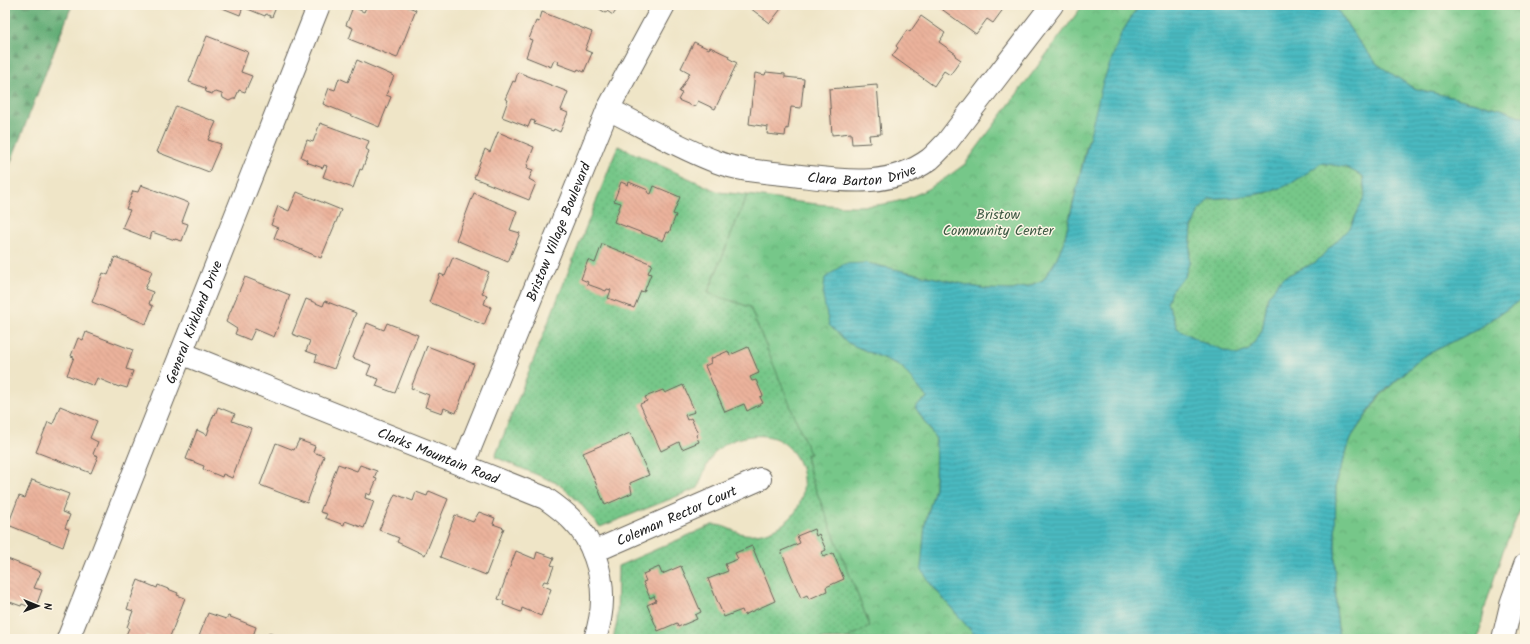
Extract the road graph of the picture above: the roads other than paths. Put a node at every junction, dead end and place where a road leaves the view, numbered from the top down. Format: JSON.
{"nodes":[{"id":1,"x":319,"y":5,"type":"edge"},
{"id":2,"x":664,"y":5,"type":"edge"},
{"id":3,"x":1052,"y":5,"type":"edge"},
{"id":4,"x":608,"y":108,"type":"junction"},
{"id":5,"x":182,"y":353,"type":"junction"},
{"id":6,"x":463,"y":464,"type":"junction"},
{"id":7,"x":760,"y":479,"type":"dead end"},
{"id":8,"x":593,"y":552,"type":"junction"},
{"id":9,"x":1525,"y":565,"type":"edge"},
{"id":10,"x":68,"y":639,"type":"edge"},
{"id":11,"x":595,"y":639,"type":"edge"},
{"id":12,"x":1503,"y":639,"type":"edge"}],
"edges":[{"from":1,"to":5,"type":"street","name":"General Kirkland Drive"},
{"from":2,"to":4,"type":"street","name":"Bristow Village Boulevard"},
{"from":3,"to":4,"type":"street","name":"Clara Barton Drive"},
{"from":4,"to":6,"type":"street","name":"Bristow Village Boulevard"},
{"from":5,"to":6,"type":"street","name":"Clarks Mountain Road"},
{"from":5,"to":10,"type":"street","name":"General Kirkland Drive"},
{"from":6,"to":8,"type":"street","name":"Clarks Mountain Road"},
{"from":7,"to":8,"type":"street","name":"Coleman Rector Court"},
{"from":8,"to":11,"type":"street","name":"Clarks Mountain Road"},
{"from":9,"to":12,"type":"street"}]}
